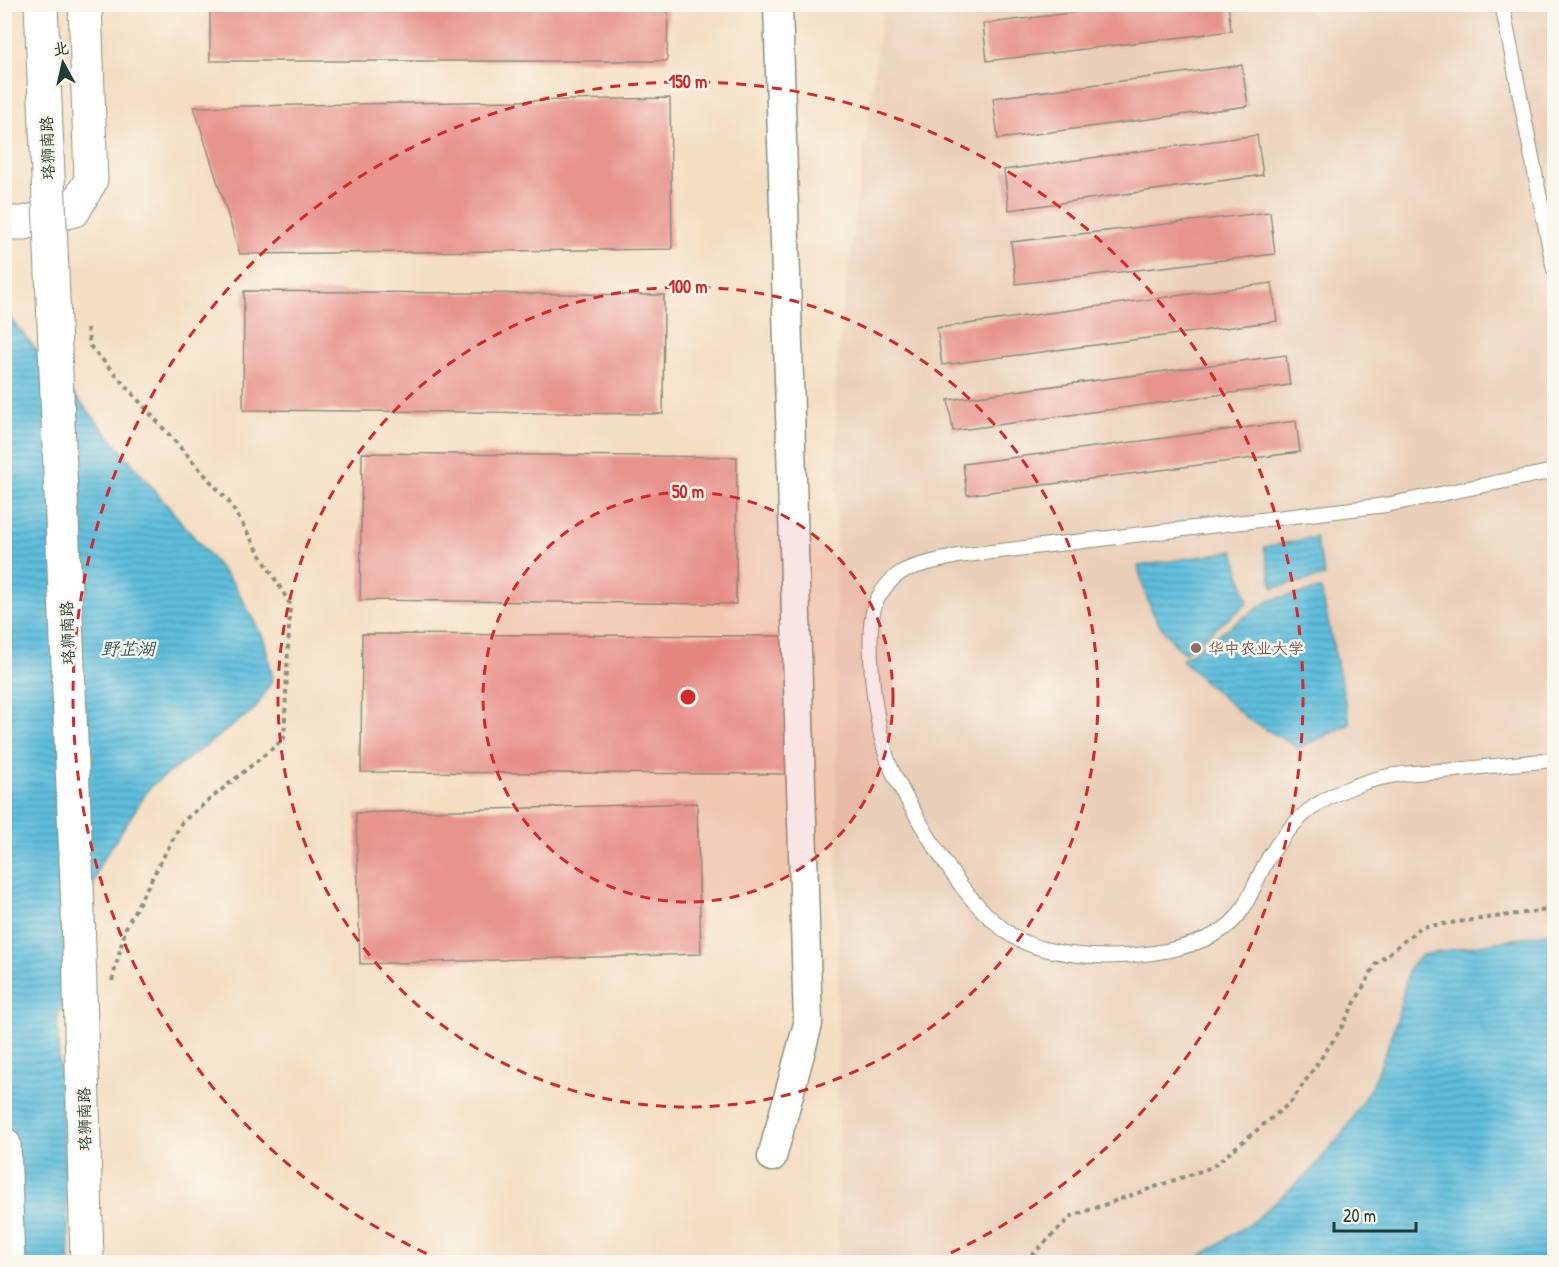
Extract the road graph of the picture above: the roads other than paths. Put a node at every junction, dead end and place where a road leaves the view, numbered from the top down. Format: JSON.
{"nodes":[{"id":1,"x":40,"y":4,"type":"edge"},
{"id":2,"x":85,"y":4,"type":"edge"},
{"id":3,"x":778,"y":4,"type":"edge"},
{"id":4,"x":1502,"y":4,"type":"edge"},
{"id":5,"x":4,"y":223,"type":"edge"},
{"id":6,"x":1554,"y":270,"type":"edge"},
{"id":7,"x":1554,"y":471,"type":"edge"},
{"id":8,"x":1554,"y":760,"type":"edge"},
{"id":9,"x":4,"y":1144,"type":"edge"},
{"id":10,"x":772,"y":1157,"type":"dead end"},
{"id":11,"x":8,"y":1263,"type":"edge"},
{"id":12,"x":87,"y":1263,"type":"edge"}],
"edges":[{"from":1,"to":12,"type":"main road","name":"珞狮南路","bridge":true},
{"from":2,"to":5,"type":"main road"},
{"from":3,"to":10,"type":"street"},
{"from":4,"to":6,"type":"lane"},
{"from":7,"to":8,"type":"lane"},
{"from":9,"to":11,"type":"main road"}]}
